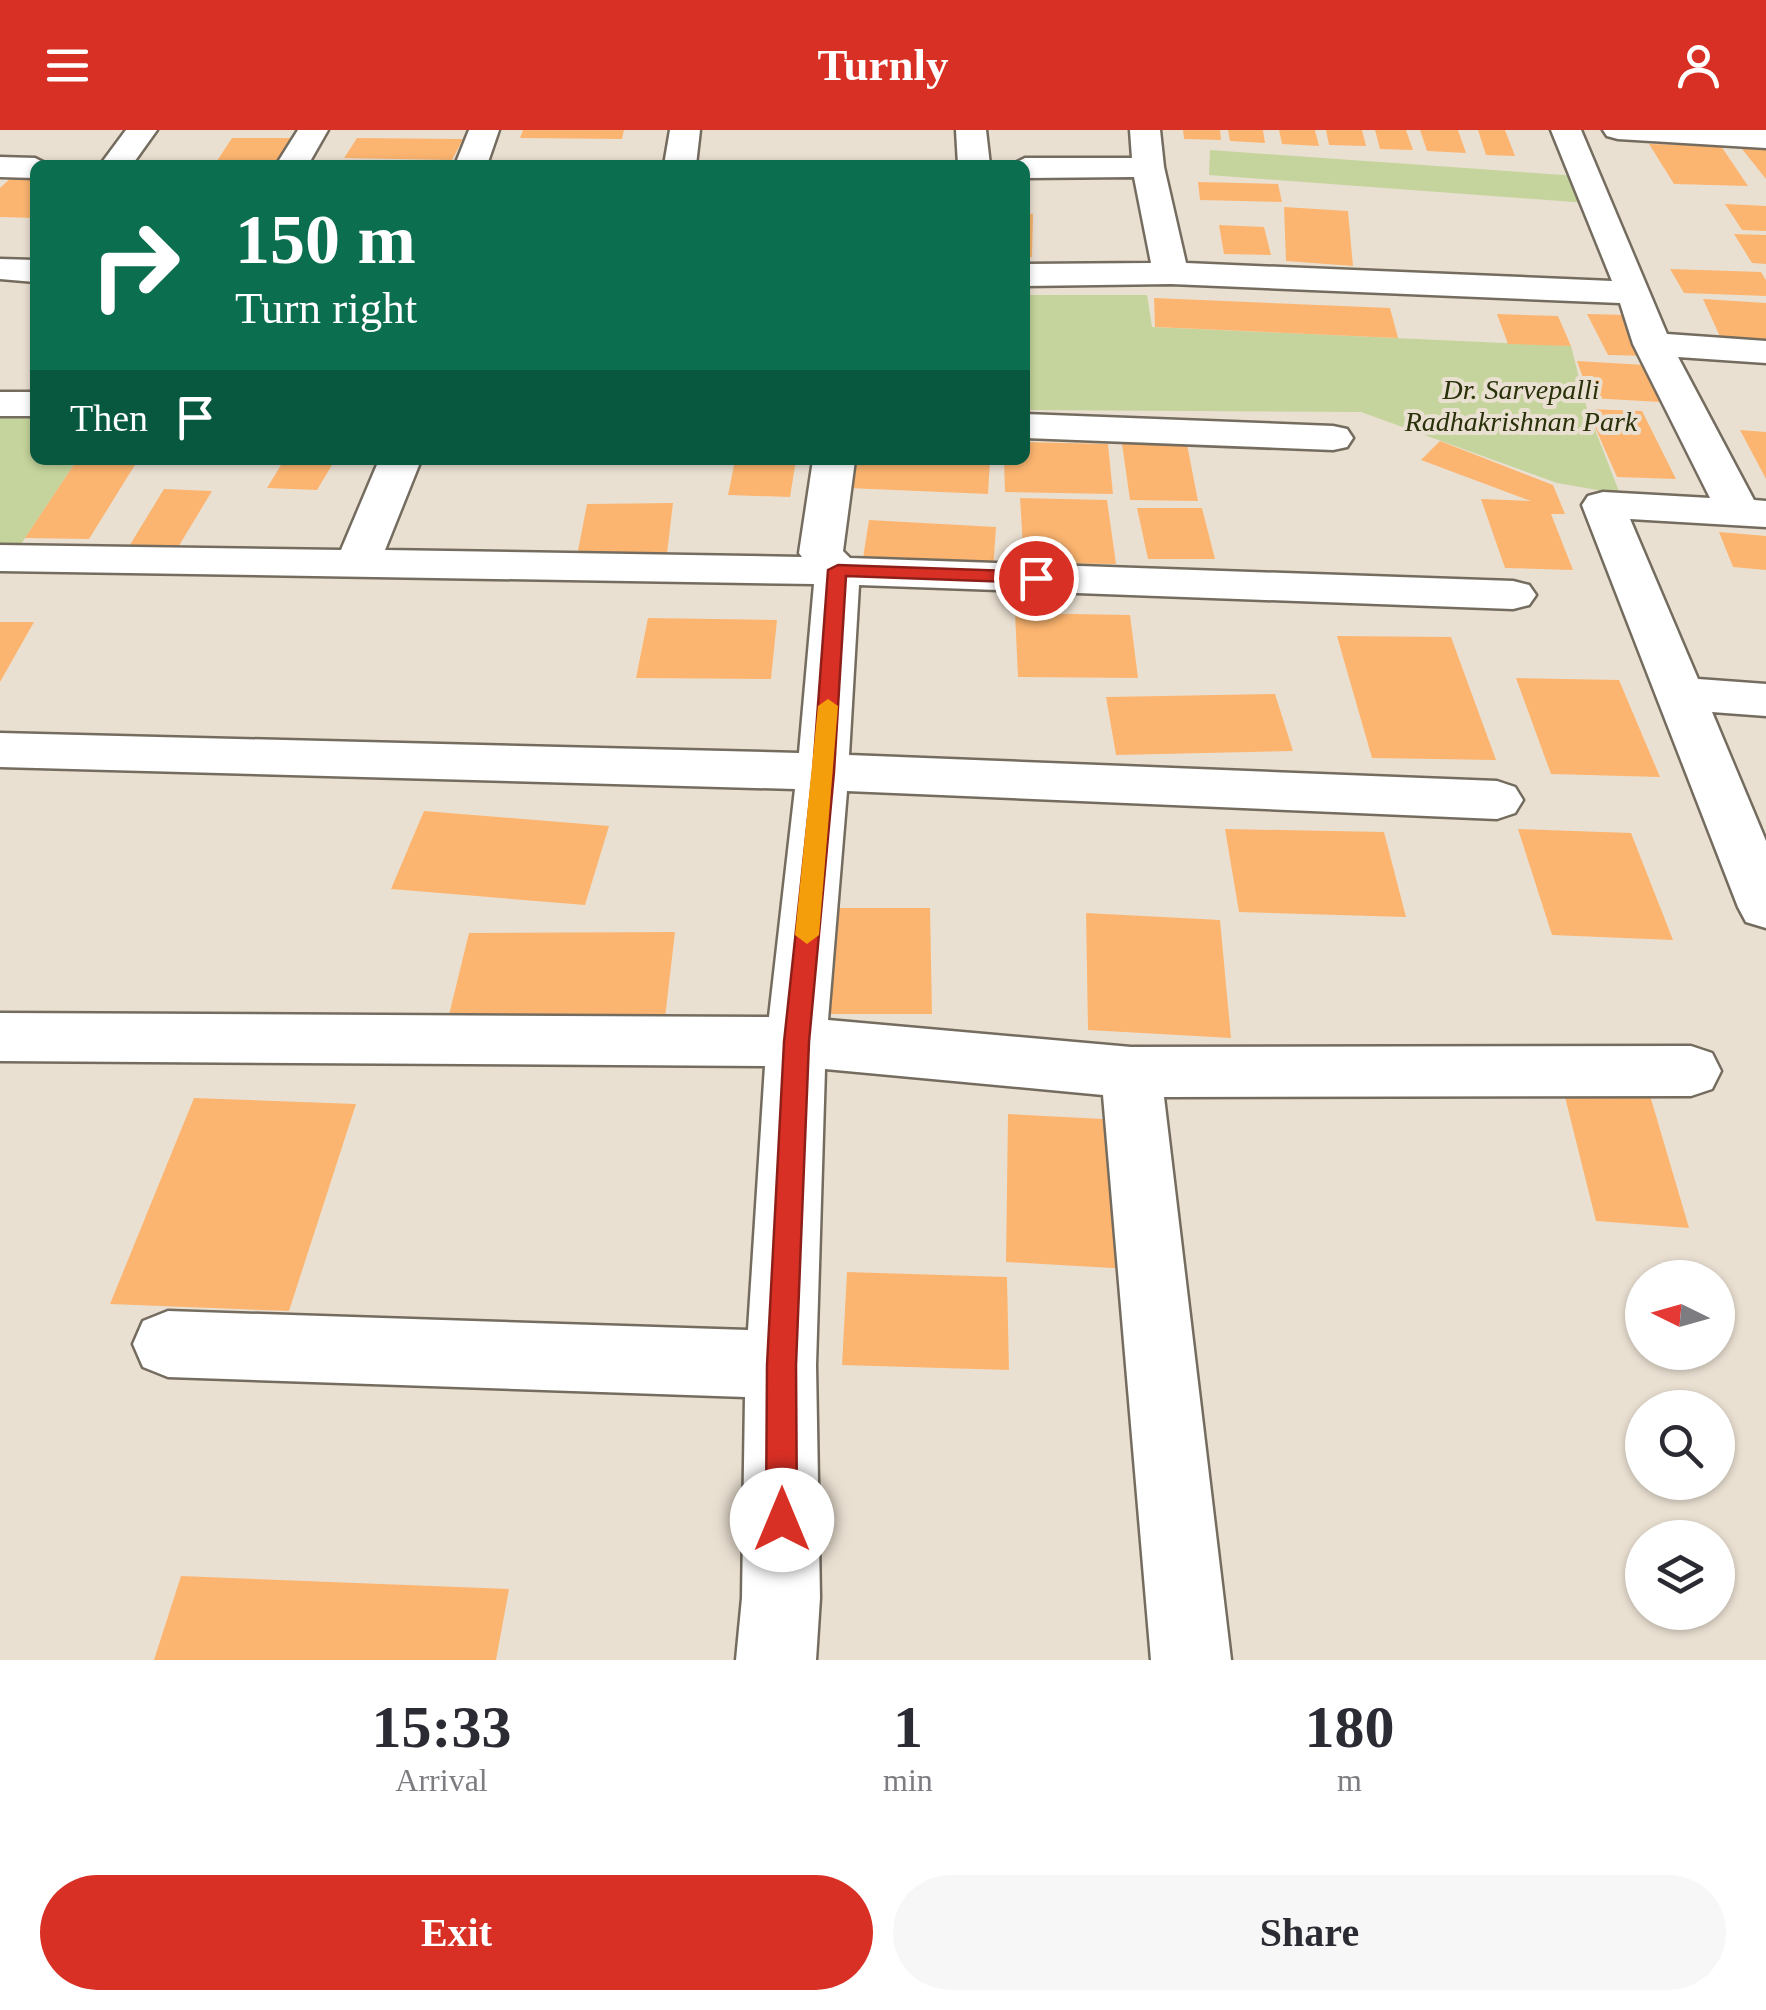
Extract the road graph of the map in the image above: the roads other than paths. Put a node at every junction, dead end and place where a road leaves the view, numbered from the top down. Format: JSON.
{"nodes":[{"id":1,"x":142,"y":130,"type":"edge"},
{"id":2,"x":312,"y":130,"type":"edge"},
{"id":3,"x":484,"y":130,"type":"edge"},
{"id":4,"x":685,"y":130,"type":"edge"},
{"id":5,"x":970,"y":130,"type":"edge"},
{"id":6,"x":1144,"y":130,"type":"edge"},
{"id":7,"x":1566,"y":130,"type":"edge"},
{"id":8,"x":1618,"y":130,"type":"edge"},
{"id":9,"x":1766,"y":139,"type":"edge"},
{"id":10,"x":120,"y":160,"type":"edge"},
{"id":11,"x":295,"y":160,"type":"edge"},
{"id":12,"x":473,"y":160,"type":"edge"},
{"id":13,"x":681,"y":160,"type":"edge"},
{"id":14,"x":973,"y":160,"type":"edge"},
{"id":15,"x":1148,"y":166,"type":"junction"},
{"id":16,"x":0,"y":167,"type":"edge"},
{"id":17,"x":30,"y":168,"type":"edge"},
{"id":18,"x":1030,"y":168,"type":"edge"},
{"id":19,"x":0,"y":270,"type":"edge"},
{"id":20,"x":30,"y":270,"type":"edge"},
{"id":21,"x":1172,"y":272,"type":"junction"},
{"id":22,"x":1030,"y":275,"type":"edge"},
{"id":23,"x":1636,"y":293,"type":"junction"},
{"id":24,"x":1652,"y":344,"type":"junction"},
{"id":25,"x":1766,"y":352,"type":"edge"},
{"id":26,"x":0,"y":404,"type":"edge"},
{"id":27,"x":30,"y":404,"type":"edge"},
{"id":28,"x":1030,"y":426,"type":"edge"},
{"id":29,"x":1333,"y":438,"type":"dead end"},
{"id":30,"x":398,"y":465,"type":"edge"},
{"id":31,"x":833,"y":465,"type":"edge"},
{"id":32,"x":1753,"y":513,"type":"edge"},
{"id":33,"x":0,"y":558,"type":"edge"},
{"id":34,"x":358,"y":564,"type":"junction"},
{"id":35,"x":838,"y":570,"type":"junction"},
{"id":36,"x":1513,"y":595,"type":"dead end"},
{"id":37,"x":1680,"y":694,"type":"junction"},
{"id":38,"x":1766,"y":700,"type":"edge"},
{"id":39,"x":0,"y":750,"type":"edge"},
{"id":40,"x":824,"y":772,"type":"junction"},
{"id":41,"x":1497,"y":800,"type":"dead end"},
{"id":42,"x":1766,"y":908,"type":"edge"},
{"id":43,"x":0,"y":1037,"type":"edge"},
{"id":44,"x":796,"y":1042,"type":"junction"},
{"id":45,"x":1691,"y":1071,"type":"dead end"},
{"id":46,"x":1131,"y":1072,"type":"junction"},
{"id":47,"x":168,"y":1344,"type":"dead end"},
{"id":48,"x":781,"y":1365,"type":"junction"},
{"id":49,"x":776,"y":1660,"type":"edge"},
{"id":50,"x":1191,"y":1660,"type":"edge"}],
"edges":[{"from":1,"to":10,"type":"street"},
{"from":2,"to":11,"type":"street"},
{"from":3,"to":12,"type":"street"},
{"from":4,"to":13,"type":"street"},
{"from":5,"to":14,"type":"street"},
{"from":6,"to":15,"type":"street"},
{"from":7,"to":23,"type":"street"},
{"from":8,"to":9,"type":"street"},
{"from":15,"to":18,"type":"street"},
{"from":15,"to":21,"type":"street"},
{"from":16,"to":17,"type":"street"},
{"from":19,"to":20,"type":"street"},
{"from":21,"to":22,"type":"street"},
{"from":21,"to":23,"type":"street"},
{"from":23,"to":24,"type":"street"},
{"from":24,"to":25,"type":"street"},
{"from":24,"to":32,"type":"street"},
{"from":26,"to":27,"type":"street"},
{"from":28,"to":29,"type":"street"},
{"from":30,"to":34,"type":"street"},
{"from":31,"to":35,"type":"street"},
{"from":32,"to":37,"type":"street"},
{"from":33,"to":34,"type":"street"},
{"from":34,"to":35,"type":"street"},
{"from":35,"to":36,"type":"street"},
{"from":35,"to":40,"type":"street"},
{"from":37,"to":38,"type":"street"},
{"from":37,"to":42,"type":"street"},
{"from":39,"to":40,"type":"street"},
{"from":40,"to":41,"type":"street"},
{"from":40,"to":44,"type":"street"},
{"from":43,"to":44,"type":"street"},
{"from":44,"to":46,"type":"street"},
{"from":44,"to":48,"type":"street"},
{"from":45,"to":46,"type":"street"},
{"from":46,"to":50,"type":"street"},
{"from":47,"to":48,"type":"street"},
{"from":48,"to":49,"type":"street"}]}
